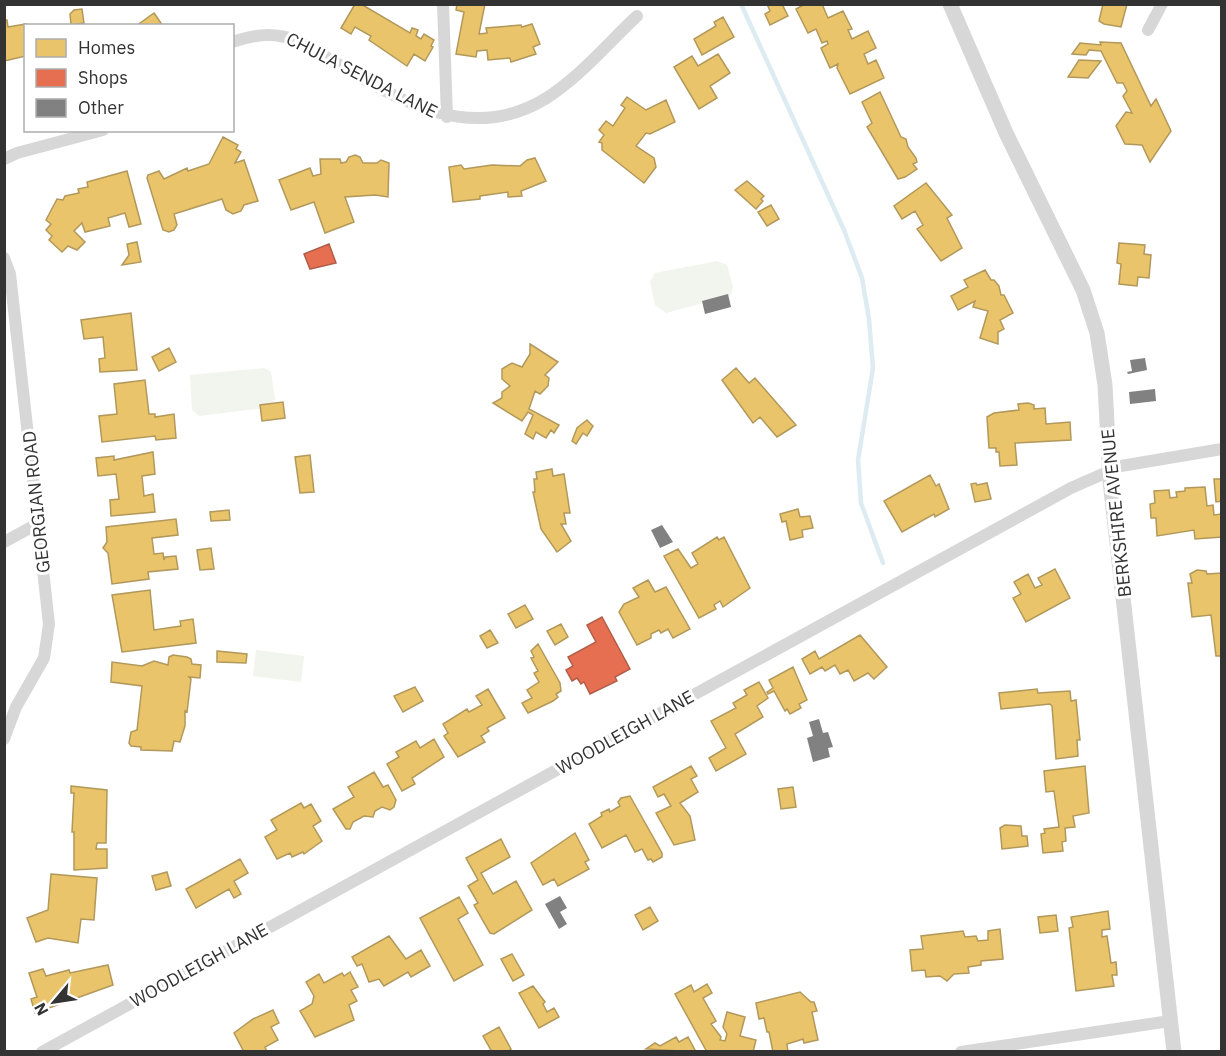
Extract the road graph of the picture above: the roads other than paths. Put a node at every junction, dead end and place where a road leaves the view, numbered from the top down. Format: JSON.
{"nodes":[{"id":1,"x":443,"y":4,"type":"edge"},
{"id":2,"x":950,"y":4,"type":"edge"},
{"id":3,"x":1162,"y":4,"type":"edge"},
{"id":4,"x":637,"y":16,"type":"dead end"},
{"id":5,"x":1148,"y":30,"type":"dead end"},
{"id":6,"x":234,"y":41,"type":"edge"},
{"id":7,"x":447,"y":117,"type":"junction"},
{"id":8,"x":96,"y":132,"type":"edge"},
{"id":9,"x":4,"y":159,"type":"edge"},
{"id":10,"x":4,"y":258,"type":"edge"},
{"id":11,"x":1221,"y":448,"type":"edge"},
{"id":12,"x":1109,"y":470,"type":"junction"},
{"id":13,"x":39,"y":523,"type":"junction"},
{"id":14,"x":4,"y":542,"type":"edge"},
{"id":15,"x":4,"y":739,"type":"edge"},
{"id":16,"x":1170,"y":1022,"type":"junction"},
{"id":17,"x":42,"y":1052,"type":"edge"},
{"id":18,"x":961,"y":1052,"type":"edge"},
{"id":19,"x":1174,"y":1052,"type":"edge"}],
"edges":[{"from":1,"to":7,"type":"street"},
{"from":2,"to":12,"type":"street","name":"BERKSHIRE AVENUE"},
{"from":3,"to":5,"type":"street"},
{"from":4,"to":7,"type":"street","name":"CHULA SENDA LANE"},
{"from":6,"to":7,"type":"street","name":"CHULA SENDA LANE"},
{"from":8,"to":9,"type":"street"},
{"from":10,"to":13,"type":"street","name":"GEORGIAN ROAD"},
{"from":11,"to":12,"type":"street","name":"WOODLEIGH LANE"},
{"from":12,"to":16,"type":"street","name":"BERKSHIRE AVENUE"},
{"from":12,"to":17,"type":"street","name":"WOODLEIGH LANE"},
{"from":13,"to":14,"type":"street"},
{"from":13,"to":15,"type":"street","name":"GEORGIAN ROAD"},
{"from":16,"to":18,"type":"street"},
{"from":16,"to":19,"type":"street","name":"BERKSHIRE AVENUE"}]}
